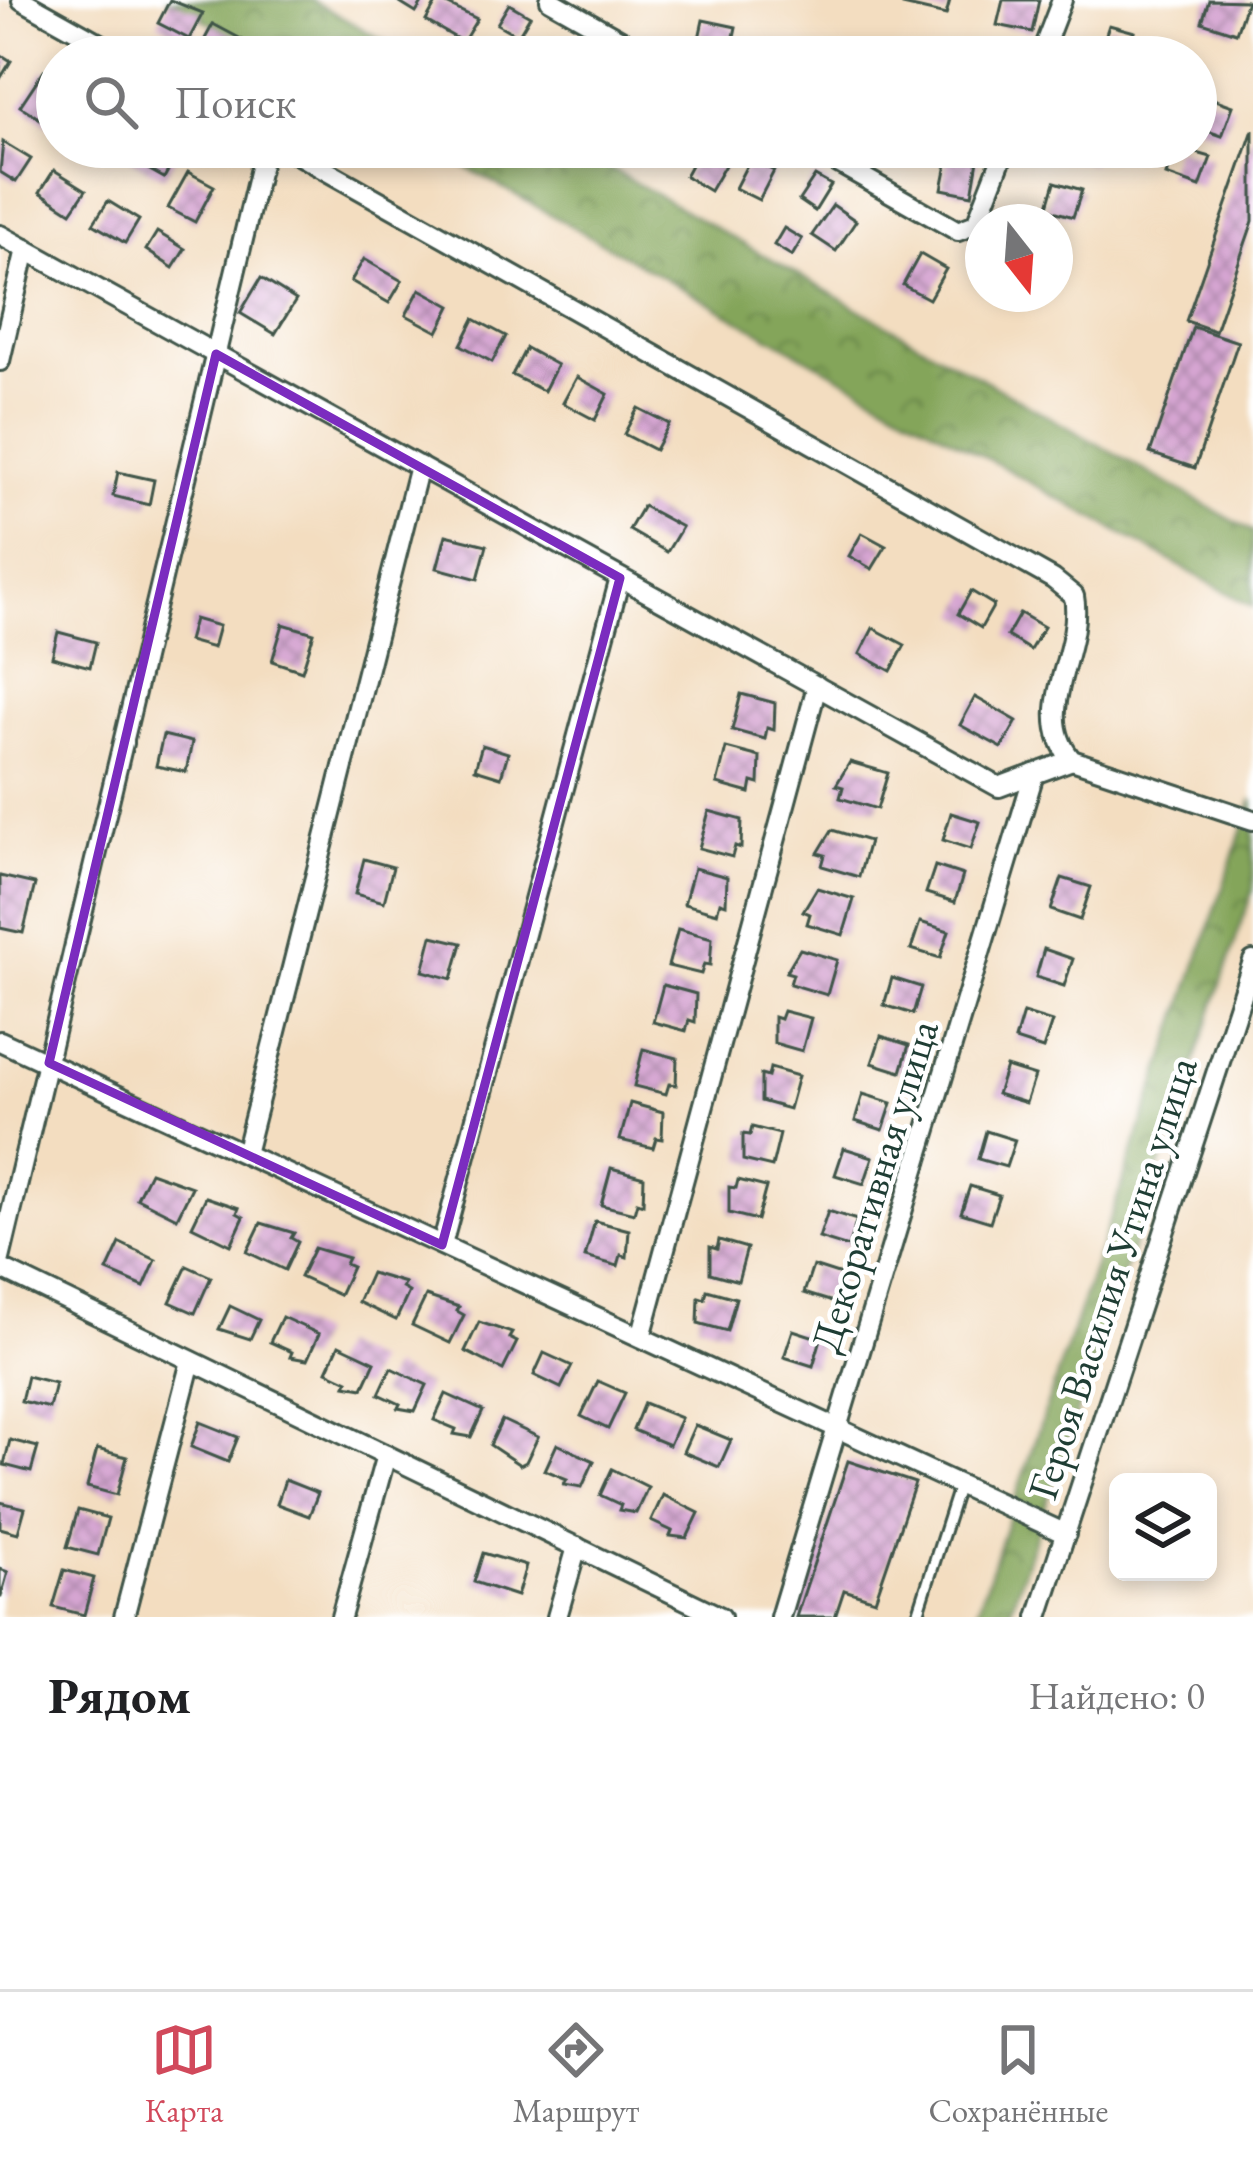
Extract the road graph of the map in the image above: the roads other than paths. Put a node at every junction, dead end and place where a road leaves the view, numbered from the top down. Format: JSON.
{"nodes":[{"id":1,"x":22,"y":0,"type":"edge"},
{"id":2,"x":550,"y":0,"type":"edge"},
{"id":3,"x":1062,"y":0,"type":"edge"},
{"id":4,"x":86,"y":36,"type":"edge"},
{"id":5,"x":614,"y":36,"type":"edge"},
{"id":6,"x":1048,"y":36,"type":"edge"},
{"id":7,"x":260,"y":168,"type":"edge"},
{"id":8,"x":321,"y":168,"type":"edge"},
{"id":9,"x":847,"y":168,"type":"edge"},
{"id":10,"x":998,"y":168,"type":"edge"},
{"id":11,"x":0,"y":235,"type":"edge"},
{"id":12,"x":26,"y":249,"type":"junction"},
{"id":13,"x":216,"y":354,"type":"junction"},
{"id":14,"x":0,"y":361,"type":"edge"},
{"id":15,"x":419,"y":466,"type":"junction"},
{"id":16,"x":620,"y":578,"type":"junction"},
{"id":17,"x":817,"y":686,"type":"junction"},
{"id":18,"x":1072,"y":760,"type":"junction"},
{"id":19,"x":1034,"y":774,"type":"junction"},
{"id":20,"x":1253,"y":820,"type":"edge"},
{"id":21,"x":1253,"y":962,"type":"edge"},
{"id":22,"x":0,"y":1041,"type":"edge"},
{"id":23,"x":49,"y":1063,"type":"junction"},
{"id":24,"x":245,"y":1154,"type":"junction"},
{"id":25,"x":442,"y":1245,"type":"junction"},
{"id":26,"x":0,"y":1263,"type":"edge"},
{"id":27,"x":641,"y":1337,"type":"junction"},
{"id":28,"x":191,"y":1361,"type":"junction"},
{"id":29,"x":839,"y":1429,"type":"junction"},
{"id":30,"x":386,"y":1455,"type":"junction"},
{"id":31,"x":959,"y":1485,"type":"junction"},
{"id":32,"x":1066,"y":1534,"type":"junction"},
{"id":33,"x":577,"y":1547,"type":"junction"},
{"id":34,"x":124,"y":1617,"type":"edge"},
{"id":35,"x":341,"y":1617,"type":"edge"},
{"id":36,"x":556,"y":1617,"type":"edge"},
{"id":37,"x":721,"y":1617,"type":"edge"},
{"id":38,"x":780,"y":1617,"type":"edge"},
{"id":39,"x":916,"y":1617,"type":"edge"},
{"id":40,"x":1038,"y":1617,"type":"edge"}],
"edges":[{"from":1,"to":4,"type":"street"},
{"from":2,"to":5,"type":"street"},
{"from":3,"to":6,"type":"street"},
{"from":7,"to":13,"type":"street"},
{"from":8,"to":18,"type":"street"},
{"from":9,"to":10,"type":"street"},
{"from":11,"to":12,"type":"street"},
{"from":12,"to":13,"type":"street"},
{"from":12,"to":14,"type":"street"},
{"from":13,"to":15,"type":"street"},
{"from":13,"to":23,"type":"street"},
{"from":15,"to":16,"type":"street"},
{"from":15,"to":24,"type":"street"},
{"from":16,"to":17,"type":"street"},
{"from":16,"to":25,"type":"street"},
{"from":17,"to":19,"type":"street"},
{"from":17,"to":27,"type":"street"},
{"from":18,"to":19,"type":"street"},
{"from":18,"to":20,"type":"street"},
{"from":19,"to":29,"type":"street","name":"Декоративная улица"},
{"from":21,"to":32,"type":"street","name":"Героя Василия Утина улица"},
{"from":22,"to":23,"type":"street"},
{"from":23,"to":24,"type":"street"},
{"from":23,"to":26,"type":"street"},
{"from":24,"to":25,"type":"street"},
{"from":25,"to":27,"type":"street"},
{"from":26,"to":28,"type":"street"},
{"from":27,"to":29,"type":"street"},
{"from":28,"to":30,"type":"street"},
{"from":28,"to":34,"type":"street"},
{"from":29,"to":31,"type":"street"},
{"from":29,"to":38,"type":"street","name":"Декоративная улица"},
{"from":30,"to":33,"type":"street"},
{"from":30,"to":35,"type":"street"},
{"from":31,"to":32,"type":"street"},
{"from":31,"to":39,"type":"lane"},
{"from":32,"to":40,"type":"street","name":"Героя Василия Утина улица"},
{"from":33,"to":36,"type":"street"},
{"from":33,"to":37,"type":"street"}]}
